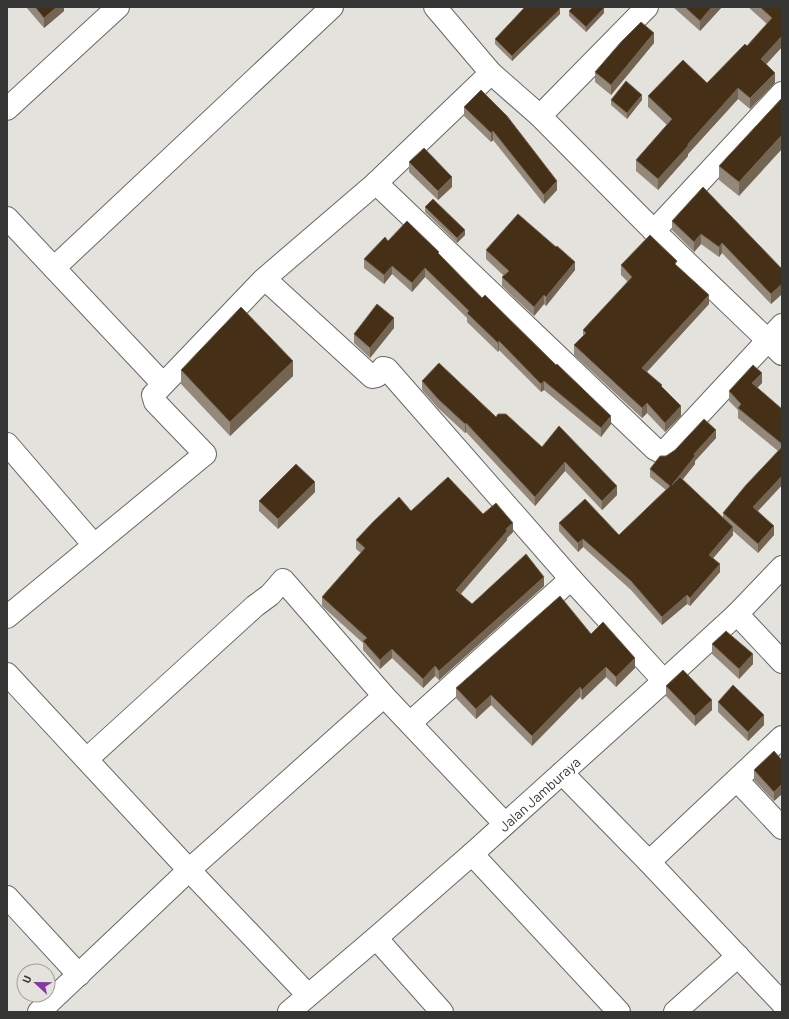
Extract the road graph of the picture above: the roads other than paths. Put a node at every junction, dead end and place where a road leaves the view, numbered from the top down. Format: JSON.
{"nodes":[{"id":1,"x":332,"y":7,"type":"edge"},
{"id":2,"x":435,"y":7,"type":"edge"},
{"id":3,"x":647,"y":7,"type":"edge"},
{"id":4,"x":111,"y":9,"type":"edge"},
{"id":5,"x":491,"y":73,"type":"junction"},
{"id":6,"x":782,"y":93,"type":"edge"},
{"id":7,"x":7,"y":109,"type":"edge"},
{"id":8,"x":540,"y":116,"type":"junction"},
{"id":9,"x":376,"y":183,"type":"junction"},
{"id":10,"x":7,"y":218,"type":"edge"},
{"id":11,"x":654,"y":231,"type":"junction"},
{"id":12,"x":54,"y":268,"type":"junction"},
{"id":13,"x":265,"y":279,"type":"junction"},
{"id":14,"x":777,"y":340,"type":"edge"},
{"id":15,"x":163,"y":384,"type":"junction"},
{"id":16,"x":7,"y":444,"type":"edge"},
{"id":17,"x":94,"y":545,"type":"junction"},
{"id":18,"x":782,"y":566,"type":"edge"},
{"id":19,"x":571,"y":579,"type":"junction"},
{"id":20,"x":737,"y":614,"type":"junction"},
{"id":21,"x":7,"y":617,"type":"edge"},
{"id":22,"x":782,"y":662,"type":"edge"},
{"id":23,"x":7,"y":674,"type":"edge"},
{"id":24,"x":664,"y":681,"type":"junction"},
{"id":25,"x":384,"y":696,"type":"junction"},
{"id":26,"x":410,"y":723,"type":"junction"},
{"id":27,"x":782,"y":737,"type":"edge"},
{"id":28,"x":87,"y":759,"type":"junction"},
{"id":29,"x":562,"y":773,"type":"junction"},
{"id":30,"x":737,"y":780,"type":"junction"},
{"id":31,"x":505,"y":824,"type":"junction"},
{"id":32,"x":782,"y":828,"type":"edge"},
{"id":33,"x":472,"y":854,"type":"junction"},
{"id":34,"x":649,"y":862,"type":"junction"},
{"id":35,"x":189,"y":870,"type":"junction"},
{"id":36,"x":7,"y":897,"type":"edge"},
{"id":37,"x":376,"y":938,"type":"junction"},
{"id":38,"x":738,"y":956,"type":"junction"},
{"id":39,"x":79,"y":975,"type":"junction"},
{"id":40,"x":308,"y":995,"type":"junction"},
{"id":41,"x":782,"y":1003,"type":"edge"},
{"id":42,"x":39,"y":1012,"type":"edge"},
{"id":43,"x":289,"y":1012,"type":"edge"},
{"id":44,"x":442,"y":1012,"type":"edge"},
{"id":45,"x":619,"y":1012,"type":"edge"},
{"id":46,"x":675,"y":1012,"type":"edge"}],
"edges":[{"from":1,"to":12,"type":"street"},
{"from":2,"to":5,"type":"street"},
{"from":3,"to":8,"type":"street"},
{"from":4,"to":7,"type":"street"},
{"from":5,"to":8,"type":"street"},
{"from":5,"to":9,"type":"street"},
{"from":6,"to":11,"type":"street"},
{"from":8,"to":11,"type":"street"},
{"from":9,"to":13,"type":"street"},
{"from":9,"to":14,"type":"street"},
{"from":10,"to":12,"type":"street"},
{"from":11,"to":14,"type":"street"},
{"from":12,"to":15,"type":"street"},
{"from":13,"to":15,"type":"street"},
{"from":13,"to":19,"type":"street"},
{"from":15,"to":17,"type":"street"},
{"from":16,"to":17,"type":"street"},
{"from":17,"to":21,"type":"street"},
{"from":18,"to":20,"type":"street","name":"Jalan Jamburaya"},
{"from":19,"to":24,"type":"street"},
{"from":19,"to":26,"type":"street"},
{"from":20,"to":22,"type":"street"},
{"from":20,"to":24,"type":"street","name":"Jalan Jamburaya"},
{"from":23,"to":28,"type":"street"},
{"from":24,"to":29,"type":"street","name":"Jalan Jamburaya"},
{"from":25,"to":26,"type":"street"},
{"from":25,"to":28,"type":"street"},
{"from":25,"to":35,"type":"street"},
{"from":26,"to":31,"type":"street"},
{"from":27,"to":30,"type":"street"},
{"from":28,"to":35,"type":"street"},
{"from":29,"to":31,"type":"street","name":"Jalan Jamburaya"},
{"from":29,"to":34,"type":"street"},
{"from":30,"to":32,"type":"street"},
{"from":30,"to":34,"type":"street"},
{"from":31,"to":33,"type":"street","name":"Jalan Jamburaya"},
{"from":33,"to":37,"type":"street","name":"Jalan Jamburaya"},
{"from":33,"to":45,"type":"street"},
{"from":34,"to":38,"type":"street"},
{"from":35,"to":39,"type":"street"},
{"from":35,"to":40,"type":"street"},
{"from":36,"to":39,"type":"street"},
{"from":37,"to":40,"type":"street","name":"Jalan Jamburaya"},
{"from":37,"to":44,"type":"street"},
{"from":38,"to":41,"type":"street"},
{"from":38,"to":46,"type":"street"},
{"from":39,"to":42,"type":"street"},
{"from":40,"to":43,"type":"street","name":"Jalan Jamburaya"}]}
